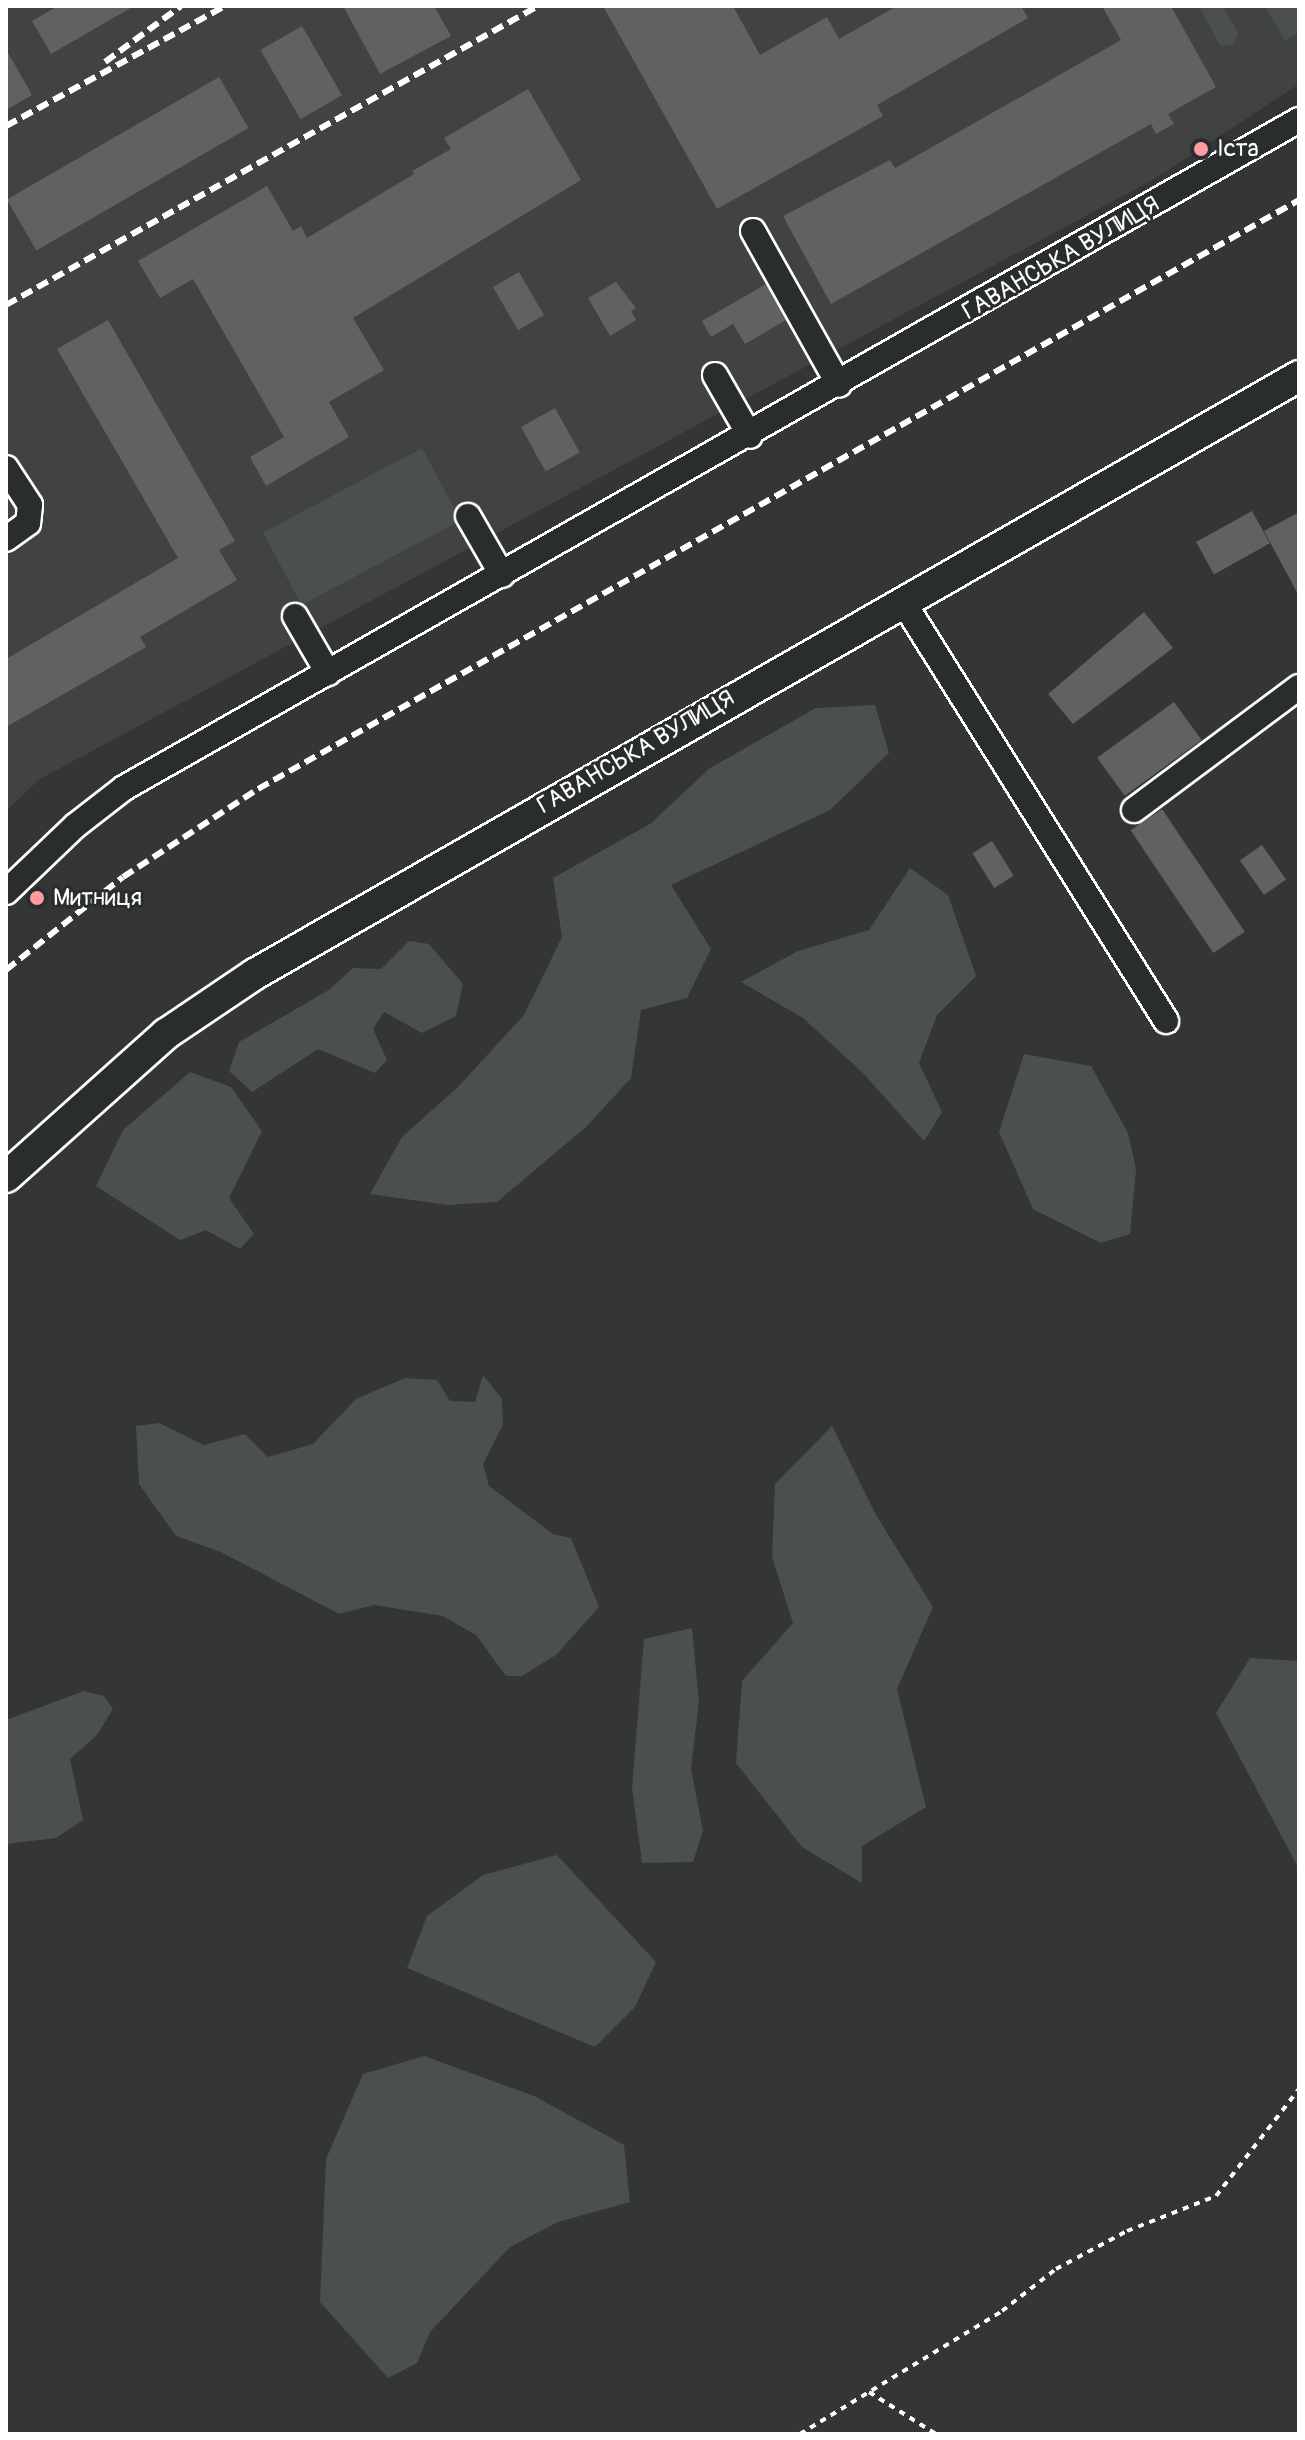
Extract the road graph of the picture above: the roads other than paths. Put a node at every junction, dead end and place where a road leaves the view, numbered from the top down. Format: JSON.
{"nodes":[{"id":1,"x":1299,"y":120,"type":"edge"},
{"id":2,"x":753,"y":231,"type":"dead end"},
{"id":3,"x":715,"y":375,"type":"dead end"},
{"id":4,"x":1299,"y":376,"type":"edge"},
{"id":5,"x":839,"y":385,"type":"junction"},
{"id":6,"x":750,"y":436,"type":"junction"},
{"id":7,"x":6,"y":468,"type":"edge"},
{"id":8,"x":468,"y":516,"type":"dead end"},
{"id":9,"x":6,"y":539,"type":"edge"},
{"id":10,"x":502,"y":575,"type":"junction"},
{"id":11,"x":902,"y":600,"type":"junction"},
{"id":12,"x":295,"y":616,"type":"dead end"},
{"id":13,"x":328,"y":673,"type":"junction"},
{"id":14,"x":1299,"y":687,"type":"edge"},
{"id":15,"x":1134,"y":810,"type":"dead end"},
{"id":16,"x":6,"y":892,"type":"edge"},
{"id":17,"x":1166,"y":1021,"type":"dead end"},
{"id":18,"x":6,"y":1177,"type":"edge"}],
"edges":[{"from":1,"to":5,"type":"street","name":"ГАВАНСЬКА ВУЛИЦЯ"},
{"from":2,"to":5,"type":"street"},
{"from":3,"to":6,"type":"street"},
{"from":4,"to":11,"type":"main road","name":"ГАВАНСЬКА ВУЛИЦЯ"},
{"from":5,"to":6,"type":"street","name":"ГАВАНСЬКА ВУЛИЦЯ"},
{"from":6,"to":10,"type":"street","name":"ГАВАНСЬКА ВУЛИЦЯ"},
{"from":7,"to":9,"type":"street"},
{"from":8,"to":10,"type":"street"},
{"from":10,"to":13,"type":"street","name":"ГАВАНСЬКА ВУЛИЦЯ"},
{"from":11,"to":17,"type":"street"},
{"from":11,"to":18,"type":"main road","name":"ГАВАНСЬКА ВУЛИЦЯ"},
{"from":12,"to":13,"type":"street"},
{"from":13,"to":16,"type":"street","name":"ГАВАНСЬКА ВУЛИЦЯ"},
{"from":14,"to":15,"type":"street"}]}
